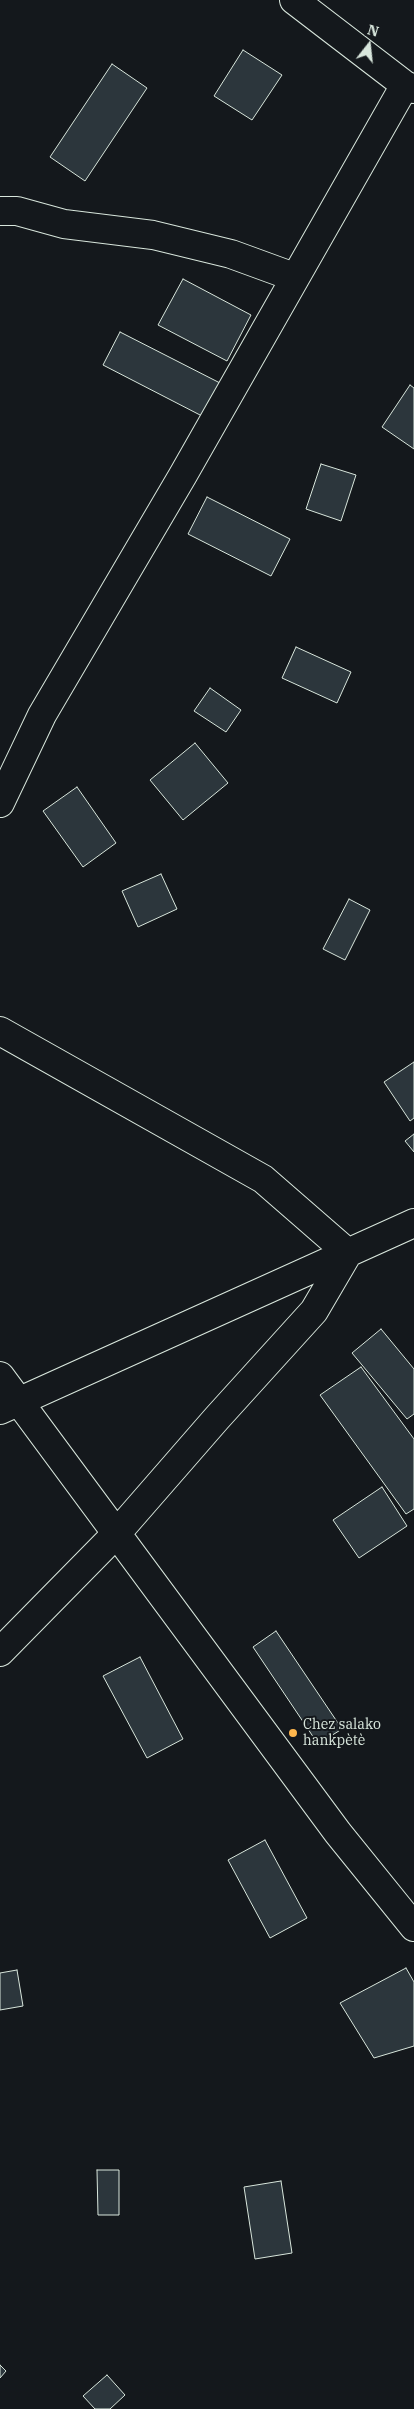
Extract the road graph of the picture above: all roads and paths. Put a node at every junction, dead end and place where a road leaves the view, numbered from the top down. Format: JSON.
{"nodes":[{"id":1,"x":294,"y":0,"type":"edge"},
{"id":2,"x":410,"y":87,"type":"edge"},
{"id":3,"x":0,"y":211,"type":"edge"},
{"id":4,"x":294,"y":277,"type":"junction"},
{"id":5,"x":8,"y":765,"type":"edge"},
{"id":6,"x":0,"y":803,"type":"edge"},
{"id":7,"x":0,"y":1031,"type":"edge"},
{"id":8,"x":414,"y":1223,"type":"edge"},
{"id":9,"x":348,"y":1253,"type":"junction"},
{"id":10,"x":0,"y":1376,"type":"edge"},
{"id":11,"x":9,"y":1406,"type":"edge"},
{"id":12,"x":116,"y":1534,"type":"junction"},
{"id":13,"x":0,"y":1652,"type":"edge"},
{"id":14,"x":414,"y":1927,"type":"edge"}],
"edges":[{"from":1,"to":2,"type":"street"},
{"from":2,"to":4,"type":"street"},
{"from":3,"to":4,"type":"street"},
{"from":4,"to":5,"type":"street"},
{"from":5,"to":6,"type":"street"},
{"from":7,"to":9,"type":"street"},
{"from":8,"to":9,"type":"street"},
{"from":9,"to":11,"type":"street"},
{"from":9,"to":12,"type":"street"},
{"from":10,"to":11,"type":"street"},
{"from":11,"to":12,"type":"street"},
{"from":12,"to":13,"type":"street"},
{"from":12,"to":14,"type":"street"}]}
